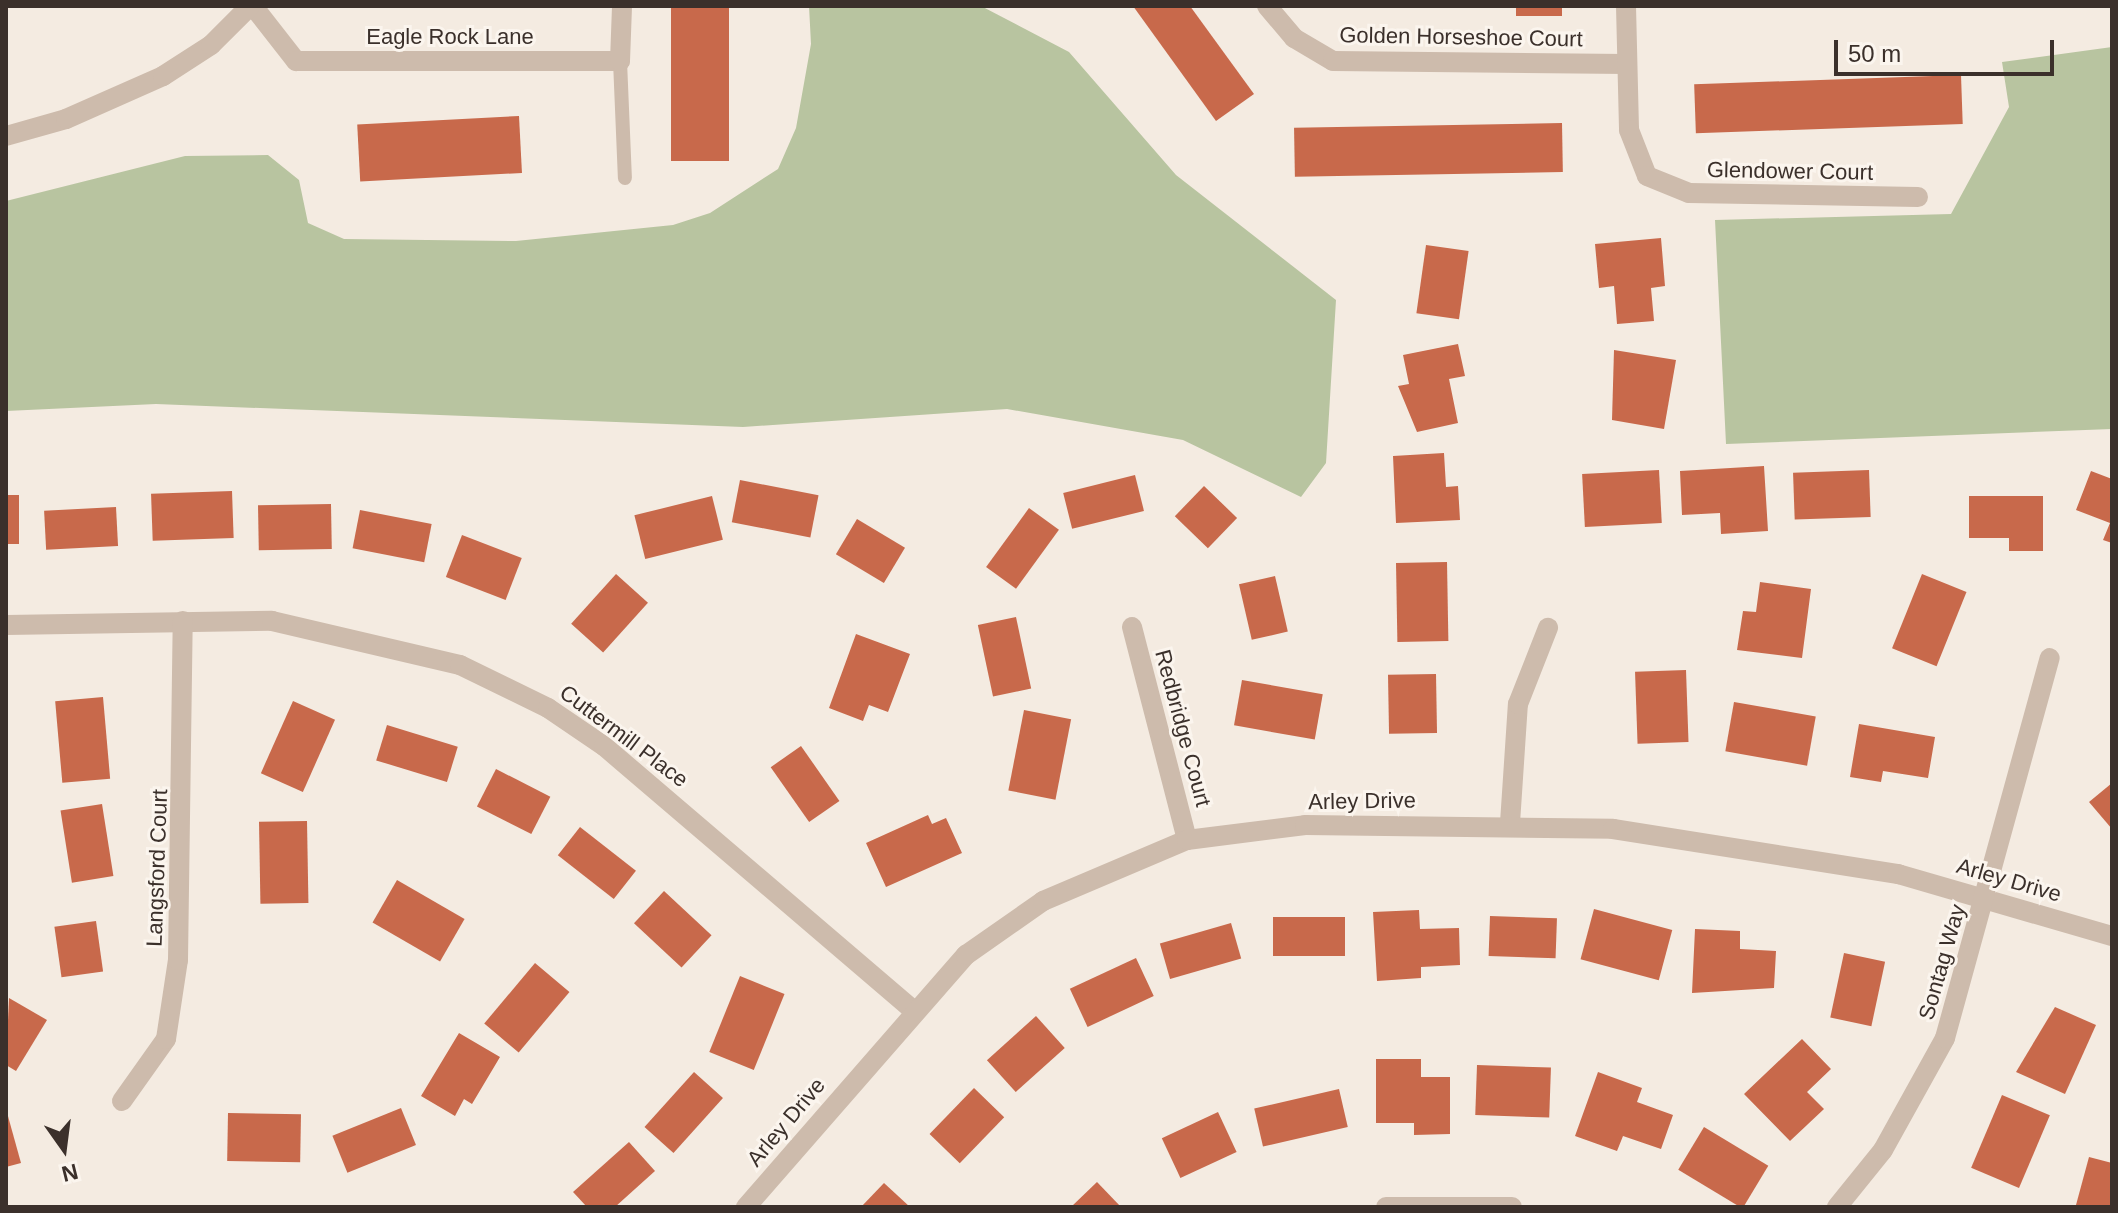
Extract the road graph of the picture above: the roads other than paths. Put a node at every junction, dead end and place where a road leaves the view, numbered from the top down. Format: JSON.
{"nodes":[{"id":1,"x":251,"y":6,"type":"edge"},
{"id":2,"x":622,"y":6,"type":"edge"},
{"id":3,"x":1267,"y":6,"type":"edge"},
{"id":4,"x":1626,"y":6,"type":"edge"},
{"id":5,"x":620,"y":61,"type":"junction"},
{"id":6,"x":1626,"y":64,"type":"junction"},
{"id":7,"x":6,"y":136,"type":"edge"},
{"id":8,"x":625,"y":178,"type":"dead end"},
{"id":9,"x":1918,"y":197,"type":"dead end"},
{"id":10,"x":183,"y":621,"type":"junction"},
{"id":11,"x":6,"y":625,"type":"edge"},
{"id":12,"x":1132,"y":627,"type":"dead end"},
{"id":13,"x":1548,"y":628,"type":"dead end"},
{"id":14,"x":2050,"y":658,"type":"dead end"},
{"id":15,"x":1510,"y":823,"type":"junction"},
{"id":16,"x":1187,"y":840,"type":"junction"},
{"id":17,"x":1985,"y":897,"type":"junction"},
{"id":18,"x":2112,"y":936,"type":"edge"},
{"id":19,"x":912,"y":1009,"type":"junction"},
{"id":20,"x":122,"y":1101,"type":"dead end"},
{"id":21,"x":746,"y":1207,"type":"edge"},
{"id":22,"x":1386,"y":1207,"type":"edge"},
{"id":23,"x":1512,"y":1207,"type":"edge"},
{"id":24,"x":1837,"y":1207,"type":"edge"}],
"edges":[{"from":1,"to":5,"type":"street","name":"Eagle Rock Lane"},
{"from":1,"to":7,"type":"street"},
{"from":2,"to":5,"type":"street"},
{"from":3,"to":6,"type":"street","name":"Golden Horseshoe Court"},
{"from":4,"to":6,"type":"street","name":"Glendower Court"},
{"from":5,"to":8,"type":"lane"},
{"from":6,"to":9,"type":"street","name":"Glendower Court"},
{"from":10,"to":11,"type":"street","name":"Cuttermill Place"},
{"from":10,"to":19,"type":"street","name":"Cuttermill Place"},
{"from":10,"to":20,"type":"street","name":"Langsford Court"},
{"from":12,"to":16,"type":"street","name":"Redbridge Court"},
{"from":13,"to":15,"type":"street"},
{"from":14,"to":17,"type":"street","name":"Sontag Way"},
{"from":15,"to":16,"type":"street","name":"Arley Drive"},
{"from":15,"to":17,"type":"street","name":"Arley Drive"},
{"from":16,"to":19,"type":"street","name":"Arley Drive"},
{"from":17,"to":18,"type":"street","name":"Arley Drive"},
{"from":17,"to":24,"type":"street","name":"Sontag Way"},
{"from":19,"to":21,"type":"street","name":"Arley Drive"},
{"from":22,"to":23,"type":"street"}]}
